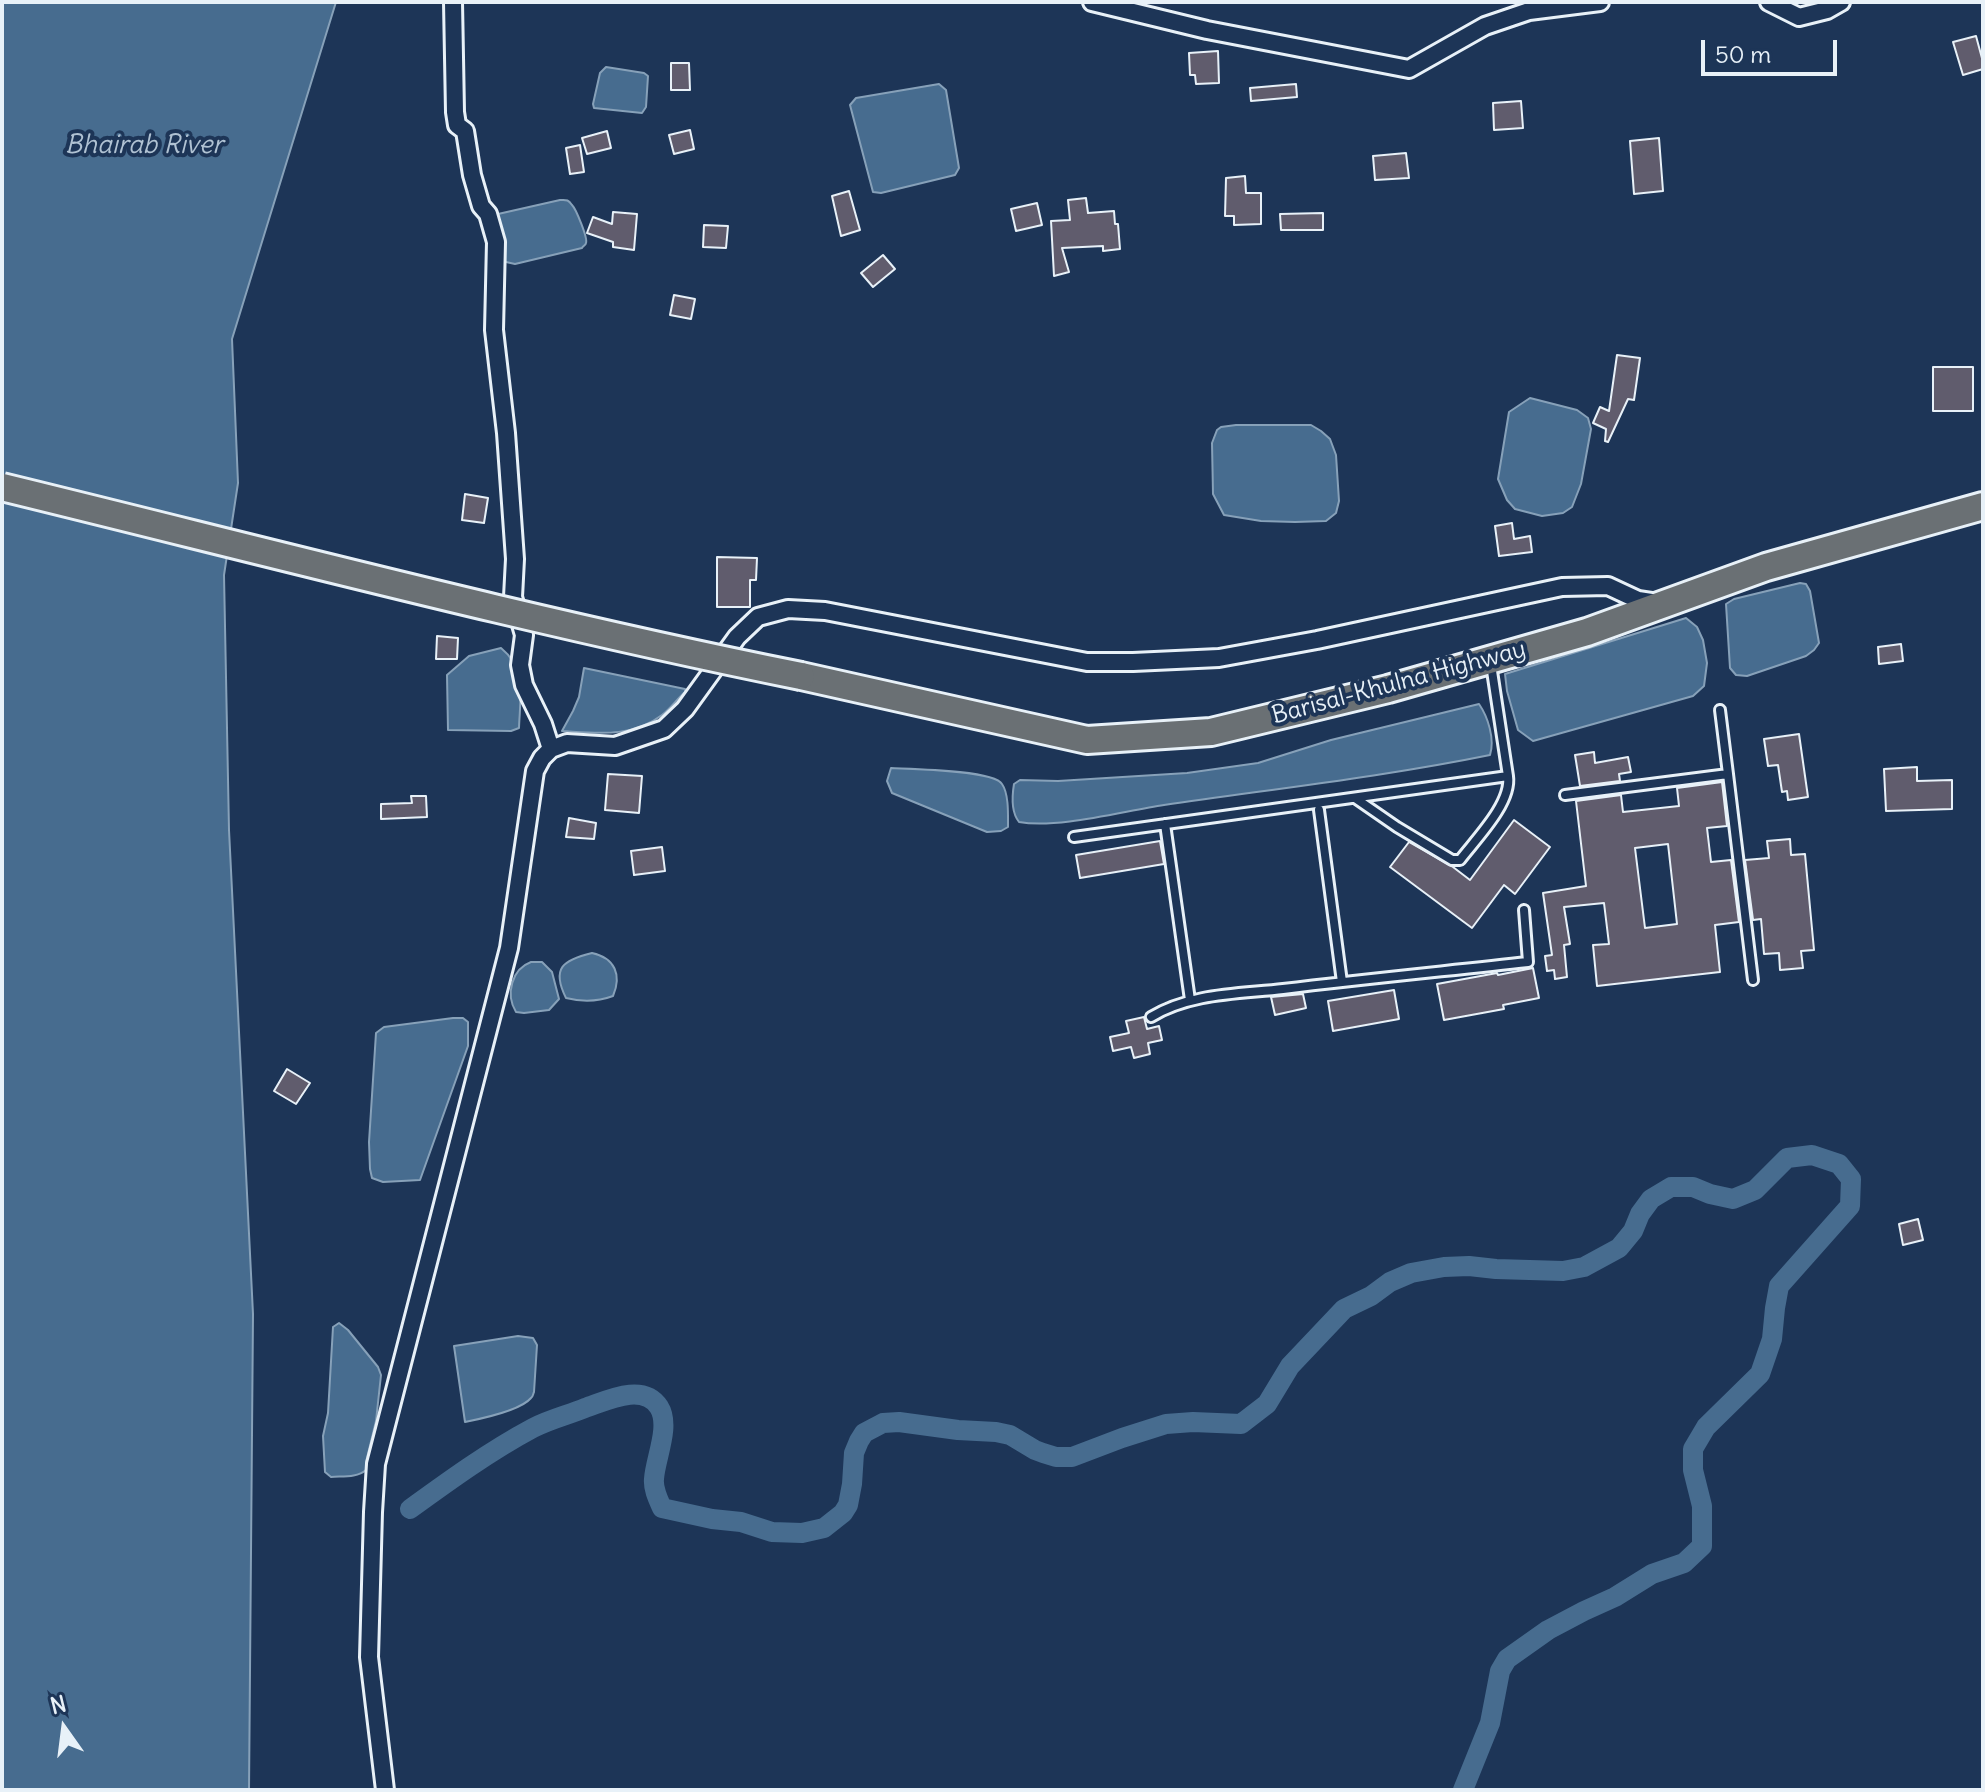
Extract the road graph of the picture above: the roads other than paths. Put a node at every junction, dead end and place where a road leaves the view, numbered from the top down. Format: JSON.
{"nodes":[{"id":1,"x":453,"y":2,"type":"edge"},
{"id":2,"x":1092,"y":2,"type":"edge"},
{"id":3,"x":1600,"y":2,"type":"edge"},
{"id":4,"x":1769,"y":2,"type":"edge"},
{"id":5,"x":1841,"y":2,"type":"edge"},
{"id":6,"x":2,"y":487,"type":"edge"},
{"id":7,"x":1983,"y":506,"type":"edge"},
{"id":8,"x":1664,"y":604,"type":"junction"},
{"id":9,"x":1492,"y":671,"type":"dead end"},
{"id":10,"x":1720,"y":710,"type":"dead end"},
{"id":11,"x":551,"y":749,"type":"junction"},
{"id":12,"x":1728,"y":774,"type":"junction"},
{"id":13,"x":1508,"y":776,"type":"junction"},
{"id":14,"x":1565,"y":795,"type":"dead end"},
{"id":15,"x":1355,"y":798,"type":"junction"},
{"id":16,"x":1319,"y":810,"type":"dead end"},
{"id":17,"x":1165,"y":824,"type":"junction"},
{"id":18,"x":1074,"y":837,"type":"dead end"},
{"id":19,"x":1524,"y":910,"type":"dead end"},
{"id":20,"x":1753,"y":980,"type":"dead end"},
{"id":21,"x":1342,"y":982,"type":"junction"},
{"id":22,"x":1190,"y":1000,"type":"junction"},
{"id":23,"x":1151,"y":1017,"type":"dead end"},
{"id":24,"x":385,"y":1790,"type":"edge"}],
"edges":[{"from":1,"to":11,"type":"street"},
{"from":2,"to":3,"type":"street"},
{"from":4,"to":5,"type":"street"},
{"from":6,"to":8,"type":"highway","name":"Barisal-Khulna Highway","bridge":true},
{"from":7,"to":8,"type":"highway","name":"Barisal-Khulna Highway"},
{"from":8,"to":11,"type":"street"},
{"from":9,"to":13,"type":"lane"},
{"from":10,"to":12,"type":"lane"},
{"from":11,"to":24,"type":"street"},
{"from":12,"to":14,"type":"lane"},
{"from":12,"to":20,"type":"lane"},
{"from":13,"to":15,"type":"lane"},
{"from":13,"to":15,"type":"lane"},
{"from":15,"to":17,"type":"lane"},
{"from":16,"to":21,"type":"lane"},
{"from":17,"to":18,"type":"lane"},
{"from":17,"to":22,"type":"lane"},
{"from":19,"to":21,"type":"lane"},
{"from":21,"to":22,"type":"lane"},
{"from":22,"to":23,"type":"lane"}]}
